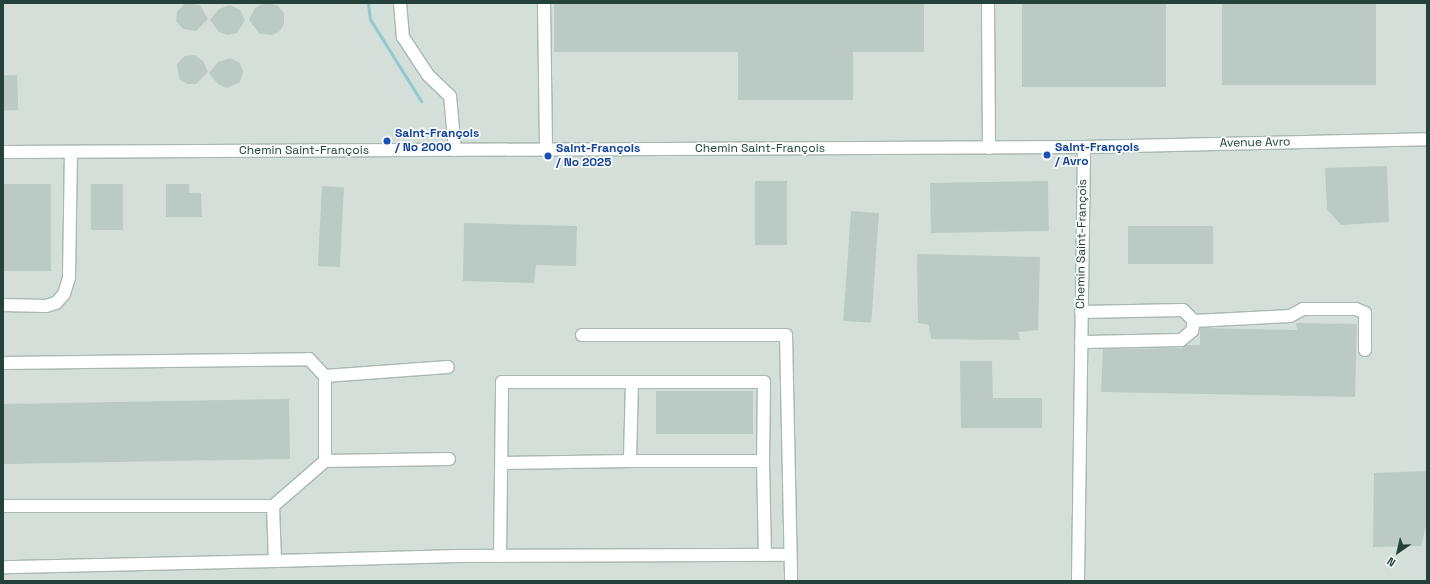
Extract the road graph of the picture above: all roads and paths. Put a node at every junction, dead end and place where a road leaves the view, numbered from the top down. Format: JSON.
{"nodes":[{"id":1,"x":400,"y":3,"type":"edge"},
{"id":2,"x":544,"y":3,"type":"edge"},
{"id":3,"x":988,"y":3,"type":"edge"},
{"id":4,"x":1427,"y":140,"type":"edge"},
{"id":5,"x":1084,"y":147,"type":"junction"},
{"id":6,"x":989,"y":148,"type":"junction"},
{"id":7,"x":455,"y":150,"type":"junction"},
{"id":8,"x":546,"y":150,"type":"junction"},
{"id":9,"x":3,"y":152,"type":"edge"},
{"id":10,"x":71,"y":152,"type":"junction"},
{"id":11,"x":3,"y":305,"type":"edge"},
{"id":12,"x":1081,"y":312,"type":"junction"},
{"id":13,"x":1194,"y":321,"type":"junction"},
{"id":14,"x":582,"y":335,"type":"dead end"},
{"id":15,"x":1081,"y":342,"type":"junction"},
{"id":16,"x":1365,"y":350,"type":"dead end"},
{"id":17,"x":3,"y":363,"type":"edge"},
{"id":18,"x":448,"y":367,"type":"dead end"},
{"id":19,"x":325,"y":376,"type":"junction"},
{"id":20,"x":632,"y":382,"type":"junction"},
{"id":21,"x":448,"y":458,"type":"dead end"},
{"id":22,"x":325,"y":461,"type":"junction"},
{"id":23,"x":630,"y":461,"type":"junction"},
{"id":24,"x":763,"y":461,"type":"junction"},
{"id":25,"x":502,"y":463,"type":"junction"},
{"id":26,"x":3,"y":506,"type":"edge"},
{"id":27,"x":273,"y":506,"type":"junction"},
{"id":28,"x":765,"y":555,"type":"junction"},
{"id":29,"x":790,"y":555,"type":"junction"},
{"id":30,"x":500,"y":556,"type":"junction"},
{"id":31,"x":274,"y":561,"type":"junction"},
{"id":32,"x":3,"y":567,"type":"edge"},
{"id":33,"x":791,"y":581,"type":"edge"},
{"id":34,"x":1078,"y":581,"type":"edge"}],
"edges":[{"from":1,"to":7,"type":"street"},
{"from":2,"to":8,"type":"street"},
{"from":3,"to":6,"type":"street"},
{"from":4,"to":5,"type":"street","name":"Avenue Avro"},
{"from":5,"to":6,"type":"street","name":"Chemin Saint-François"},
{"from":5,"to":12,"type":"street","name":"Chemin Saint-François"},
{"from":6,"to":8,"type":"street","name":"Chemin Saint-François"},
{"from":7,"to":8,"type":"street","name":"Chemin Saint-François"},
{"from":7,"to":10,"type":"street","name":"Chemin Saint-François"},
{"from":9,"to":10,"type":"street","name":"Chemin Saint-François"},
{"from":10,"to":11,"type":"street"},
{"from":12,"to":13,"type":"street"},
{"from":12,"to":15,"type":"street","name":"Chemin Saint-François"},
{"from":13,"to":15,"type":"street"},
{"from":13,"to":16,"type":"street"},
{"from":14,"to":29,"type":"street"},
{"from":15,"to":34,"type":"street","name":"Chemin Saint-François"},
{"from":17,"to":19,"type":"street"},
{"from":18,"to":19,"type":"street"},
{"from":19,"to":22,"type":"street"},
{"from":20,"to":23,"type":"street"},
{"from":20,"to":24,"type":"street"},
{"from":20,"to":25,"type":"street"},
{"from":21,"to":22,"type":"street"},
{"from":22,"to":27,"type":"street"},
{"from":23,"to":24,"type":"street"},
{"from":23,"to":25,"type":"street"},
{"from":24,"to":28,"type":"street"},
{"from":25,"to":30,"type":"street"},
{"from":26,"to":27,"type":"street"},
{"from":27,"to":31,"type":"street"},
{"from":28,"to":29,"type":"street"},
{"from":28,"to":30,"type":"street"},
{"from":29,"to":33,"type":"street"},
{"from":30,"to":31,"type":"street"},
{"from":31,"to":32,"type":"street"}]}
